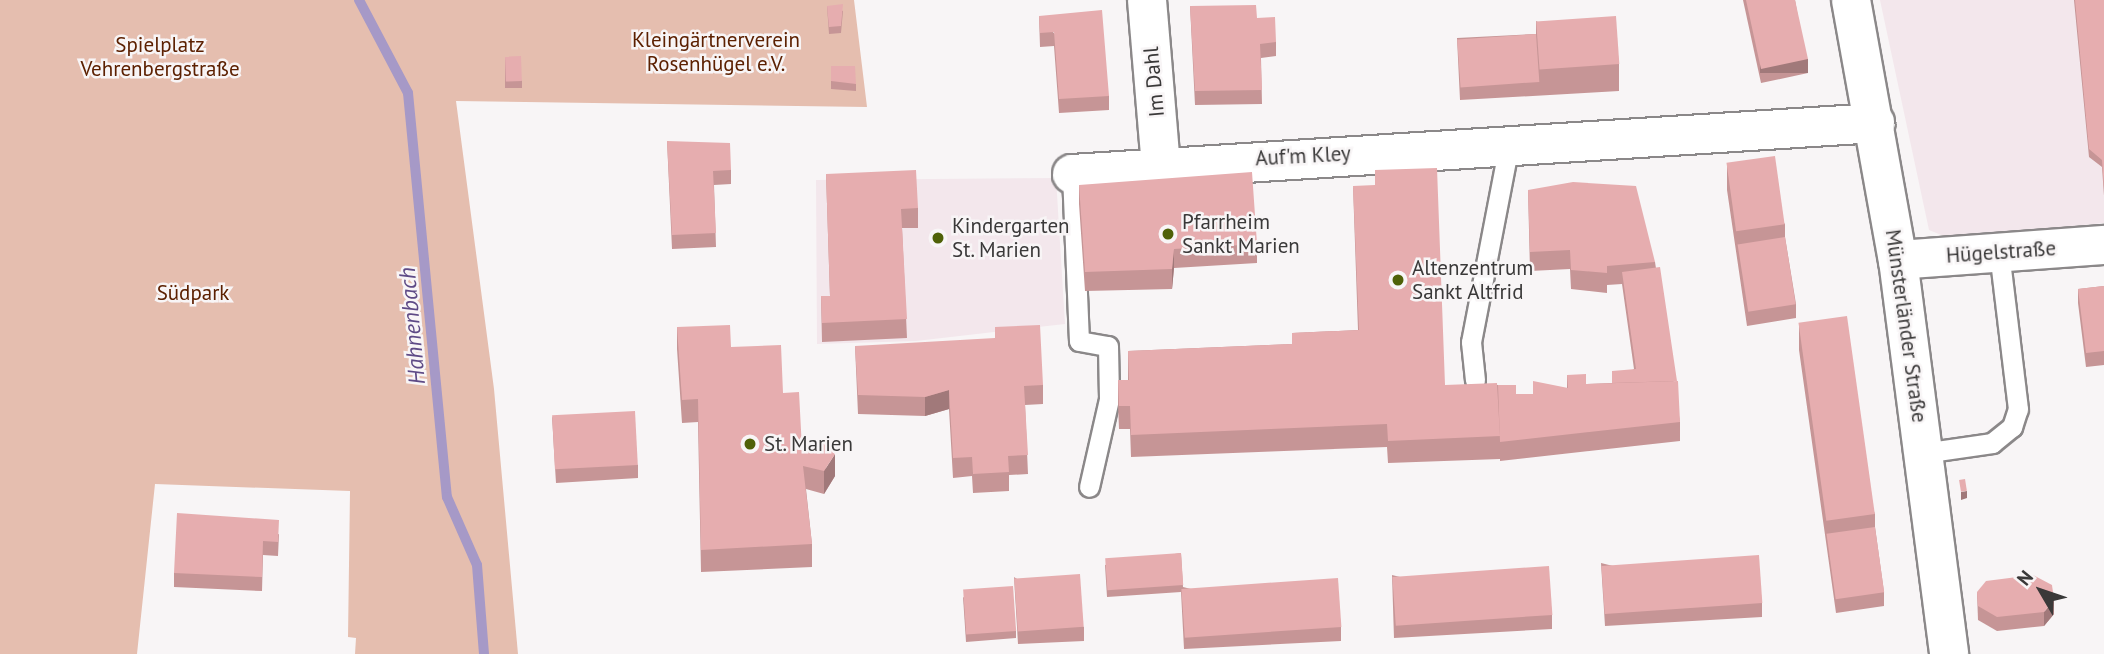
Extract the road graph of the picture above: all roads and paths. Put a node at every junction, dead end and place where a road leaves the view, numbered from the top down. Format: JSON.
{"nodes":[{"id":1,"x":1147,"y":0,"type":"edge"},
{"id":2,"x":1851,"y":0,"type":"edge"},
{"id":3,"x":1875,"y":123,"type":"junction"},
{"id":4,"x":1509,"y":144,"type":"junction"},
{"id":5,"x":1161,"y":165,"type":"junction"},
{"id":6,"x":1072,"y":174,"type":"joint"},
{"id":7,"x":2104,"y":245,"type":"edge"},
{"id":8,"x":1999,"y":252,"type":"junction"},
{"id":9,"x":1898,"y":260,"type":"junction"},
{"id":10,"x":1475,"y":380,"type":"dead end"},
{"id":11,"x":1923,"y":453,"type":"junction"},
{"id":12,"x":1089,"y":487,"type":"dead end"},
{"id":13,"x":1949,"y":654,"type":"edge"}],
"edges":[{"from":1,"to":5,"type":"street","name":"Im Dahl"},
{"from":2,"to":3,"type":"street","name":"Münsterländer Straße"},
{"from":3,"to":4,"type":"street","name":"Auf'm Kley"},
{"from":3,"to":9,"type":"street","name":"Münsterländer Straße"},
{"from":4,"to":5,"type":"street","name":"Auf'm Kley"},
{"from":4,"to":10,"type":"lane"},
{"from":5,"to":6,"type":"street","name":"Auf'm Kley"},
{"from":6,"to":12,"type":"lane","name":"Auf'm Kley"},
{"from":7,"to":8,"type":"street","name":"Hügelstraße"},
{"from":8,"to":9,"type":"street","name":"Hügelstraße"},
{"from":8,"to":11,"type":"lane"},
{"from":9,"to":11,"type":"street","name":"Münsterländer Straße"},
{"from":11,"to":13,"type":"street","name":"Münsterländer Straße"}]}
